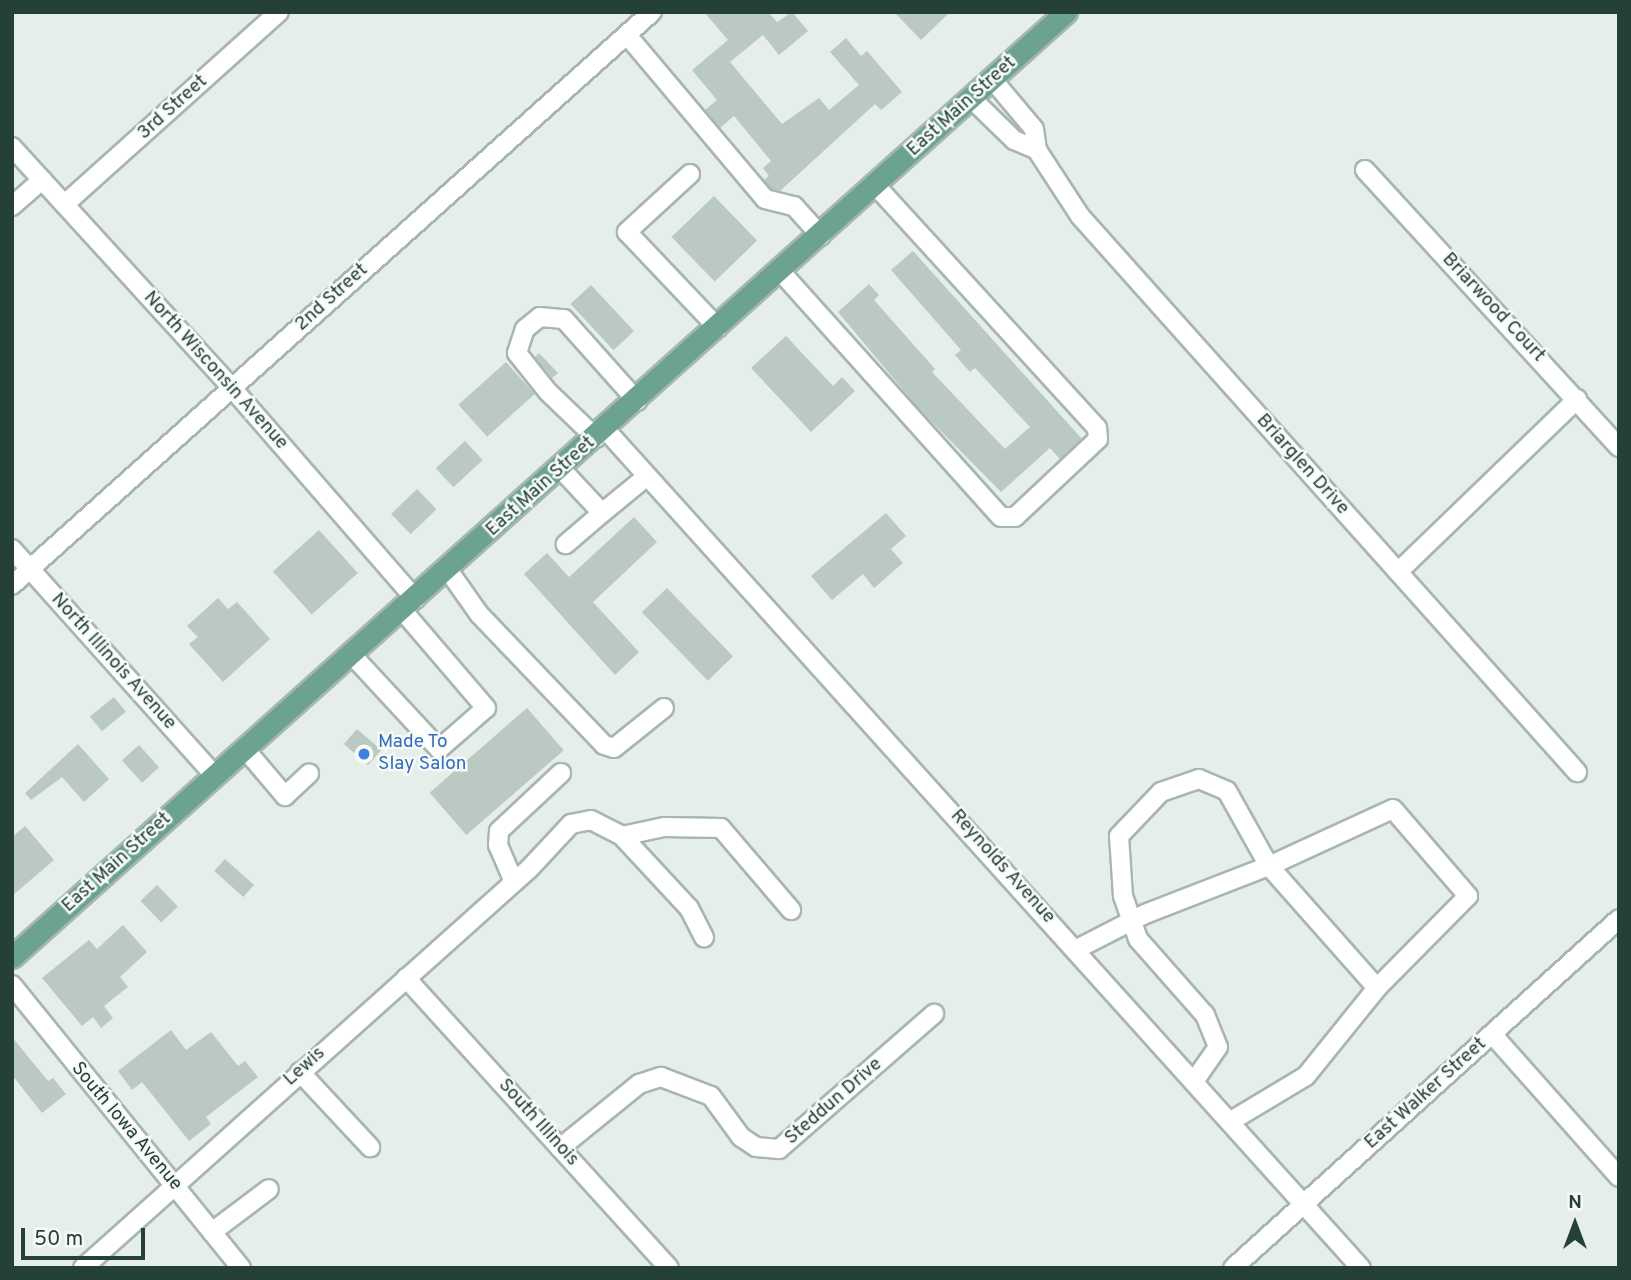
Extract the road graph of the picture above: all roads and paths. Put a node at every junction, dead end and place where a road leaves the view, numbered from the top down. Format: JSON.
{"nodes":[{"id":1,"x":279,"y":12,"type":"edge"},
{"id":2,"x":652,"y":12,"type":"edge"},
{"id":3,"x":1066,"y":12,"type":"edge"},
{"id":4,"x":627,"y":35,"type":"junction"},
{"id":5,"x":992,"y":79,"type":"junction"},
{"id":6,"x":971,"y":98,"type":"junction"},
{"id":7,"x":12,"y":147,"type":"edge"},
{"id":8,"x":1037,"y":150,"type":"junction"},
{"id":9,"x":1365,"y":170,"type":"dead end"},
{"id":10,"x":690,"y":174,"type":"dead end"},
{"id":11,"x":42,"y":180,"type":"junction"},
{"id":12,"x":875,"y":186,"type":"junction"},
{"id":13,"x":66,"y":202,"type":"junction"},
{"id":14,"x":12,"y":206,"type":"edge"},
{"id":15,"x":821,"y":236,"type":"junction"},
{"id":16,"x":781,"y":272,"type":"junction"},
{"id":17,"x":718,"y":328,"type":"junction"},
{"id":18,"x":231,"y":387,"type":"junction"},
{"id":19,"x":1577,"y":399,"type":"junction"},
{"id":20,"x":637,"y":401,"type":"junction"},
{"id":21,"x":601,"y":433,"type":"junction"},
{"id":22,"x":1619,"y":447,"type":"edge"},
{"id":23,"x":561,"y":469,"type":"junction"},
{"id":24,"x":642,"y":473,"type":"junction"},
{"id":25,"x":602,"y":513,"type":"junction"},
{"id":26,"x":566,"y":544,"type":"dead end"},
{"id":27,"x":12,"y":549,"type":"edge"},
{"id":28,"x":30,"y":569,"type":"junction"},
{"id":29,"x":448,"y":570,"type":"junction"},
{"id":30,"x":1398,"y":572,"type":"junction"},
{"id":31,"x":12,"y":585,"type":"edge"},
{"id":32,"x":409,"y":604,"type":"junction"},
{"id":33,"x":352,"y":655,"type":"junction"},
{"id":34,"x":664,"y":708,"type":"dead end"},
{"id":35,"x":245,"y":749,"type":"junction"},
{"id":36,"x":1577,"y":772,"type":"dead end"},
{"id":37,"x":561,"y":773,"type":"dead end"},
{"id":38,"x":309,"y":774,"type":"dead end"},
{"id":39,"x":214,"y":775,"type":"junction"},
{"id":40,"x":622,"y":836,"type":"junction"},
{"id":41,"x":1269,"y":866,"type":"junction"},
{"id":42,"x":514,"y":882,"type":"junction"},
{"id":43,"x":791,"y":910,"type":"dead end"},
{"id":44,"x":1619,"y":919,"type":"edge"},
{"id":45,"x":1132,"y":921,"type":"junction"},
{"id":46,"x":704,"y":937,"type":"dead end"},
{"id":47,"x":1077,"y":950,"type":"junction"},
{"id":48,"x":12,"y":957,"type":"edge"},
{"id":49,"x":406,"y":978,"type":"junction"},
{"id":50,"x":12,"y":985,"type":"edge"},
{"id":51,"x":1377,"y":988,"type":"junction"},
{"id":52,"x":934,"y":1014,"type":"dead end"},
{"id":53,"x":1492,"y":1034,"type":"junction"},
{"id":54,"x":300,"y":1072,"type":"junction"},
{"id":55,"x":1195,"y":1080,"type":"junction"},
{"id":56,"x":1231,"y":1121,"type":"junction"},
{"id":57,"x":370,"y":1147,"type":"dead end"},
{"id":58,"x":560,"y":1148,"type":"junction"},
{"id":59,"x":1619,"y":1177,"type":"edge"},
{"id":60,"x":174,"y":1185,"type":"junction"},
{"id":61,"x":269,"y":1189,"type":"dead end"},
{"id":62,"x":1304,"y":1204,"type":"junction"},
{"id":63,"x":212,"y":1232,"type":"junction"},
{"id":64,"x":83,"y":1268,"type":"edge"},
{"id":65,"x":242,"y":1268,"type":"edge"},
{"id":66,"x":669,"y":1268,"type":"edge"},
{"id":67,"x":1233,"y":1268,"type":"edge"},
{"id":68,"x":1362,"y":1268,"type":"edge"}],
"edges":[{"from":1,"to":13,"type":"street","name":"3rd Street"},
{"from":2,"to":4,"type":"street","name":"2nd Street"},
{"from":3,"to":5,"type":"main road","name":"East Main Street"},
{"from":4,"to":15,"type":"street"},
{"from":4,"to":18,"type":"street","name":"2nd Street"},
{"from":5,"to":6,"type":"main road","name":"East Main Street"},
{"from":5,"to":8,"type":"street","name":"Briarglen Drive"},
{"from":6,"to":8,"type":"street","name":"Briarglen Drive"},
{"from":6,"to":12,"type":"main road","name":"East Main Street"},
{"from":7,"to":11,"type":"street","name":"North Wisconsin Avenue"},
{"from":8,"to":30,"type":"street","name":"Briarglen Drive"},
{"from":9,"to":19,"type":"street","name":"Briarwood Court"},
{"from":10,"to":17,"type":"street"},
{"from":11,"to":13,"type":"street","name":"North Wisconsin Avenue"},
{"from":11,"to":14,"type":"street"},
{"from":12,"to":15,"type":"main road","name":"East Main Street"},
{"from":12,"to":16,"type":"street"},
{"from":13,"to":18,"type":"street","name":"North Wisconsin Avenue"},
{"from":15,"to":16,"type":"main road","name":"East Main Street"},
{"from":16,"to":17,"type":"main road","name":"East Main Street"},
{"from":17,"to":20,"type":"main road","name":"East Main Street"},
{"from":18,"to":28,"type":"street","name":"2nd Street"},
{"from":18,"to":32,"type":"street","name":"North Wisconsin Avenue"},
{"from":19,"to":22,"type":"street","name":"Briarwood Court"},
{"from":19,"to":30,"type":"street"},
{"from":20,"to":21,"type":"main road","name":"East Main Street"},
{"from":20,"to":21,"type":"street","name":"Reynolds Avenue"},
{"from":21,"to":23,"type":"main road","name":"East Main Street"},
{"from":21,"to":24,"type":"street","name":"Reynolds Avenue"},
{"from":23,"to":25,"type":"street"},
{"from":23,"to":29,"type":"main road","name":"East Main Street"},
{"from":24,"to":25,"type":"street"},
{"from":24,"to":47,"type":"street","name":"Reynolds Avenue"},
{"from":25,"to":26,"type":"street"},
{"from":27,"to":28,"type":"street","name":"North Illinois Avenue"},
{"from":28,"to":31,"type":"street","name":"2nd Street"},
{"from":28,"to":39,"type":"street","name":"North Illinois Avenue"},
{"from":29,"to":32,"type":"main road","name":"East Main Street"},
{"from":29,"to":34,"type":"street"},
{"from":30,"to":36,"type":"street","name":"Briarglen Drive"},
{"from":32,"to":33,"type":"main road","name":"East Main Street"},
{"from":32,"to":33,"type":"street","name":"North Wisconsin Avenue"},
{"from":33,"to":35,"type":"main road","name":"East Main Street"},
{"from":35,"to":38,"type":"street"},
{"from":35,"to":39,"type":"main road","name":"East Main Street"},
{"from":37,"to":42,"type":"street"},
{"from":39,"to":48,"type":"main road","name":"East Main Street"},
{"from":40,"to":42,"type":"street","name":"Lewis"},
{"from":40,"to":43,"type":"street"},
{"from":40,"to":46,"type":"street"},
{"from":41,"to":45,"type":"street"},
{"from":41,"to":45,"type":"street"},
{"from":41,"to":51,"type":"street"},
{"from":41,"to":51,"type":"street"},
{"from":42,"to":49,"type":"street","name":"Lewis"},
{"from":44,"to":53,"type":"street","name":"East Walker Street"},
{"from":45,"to":47,"type":"street"},
{"from":45,"to":55,"type":"street"},
{"from":47,"to":55,"type":"street","name":"Reynolds Avenue"},
{"from":49,"to":54,"type":"street","name":"Lewis"},
{"from":49,"to":58,"type":"street","name":"South Illinois"},
{"from":50,"to":60,"type":"street","name":"South Iowa Avenue"},
{"from":51,"to":56,"type":"street"},
{"from":52,"to":58,"type":"street","name":"Steddun Drive"},
{"from":53,"to":59,"type":"street"},
{"from":53,"to":62,"type":"street","name":"East Walker Street"},
{"from":54,"to":57,"type":"street"},
{"from":54,"to":60,"type":"street","name":"Lewis"},
{"from":55,"to":56,"type":"street","name":"Reynolds Avenue"},
{"from":56,"to":62,"type":"street","name":"Reynolds Avenue"},
{"from":58,"to":66,"type":"street","name":"South Illinois"},
{"from":60,"to":63,"type":"street","name":"South Iowa Avenue"},
{"from":60,"to":64,"type":"street","name":"Lewis"},
{"from":61,"to":63,"type":"street"},
{"from":62,"to":67,"type":"street","name":"East Walker Street"},
{"from":62,"to":68,"type":"street","name":"Reynolds Avenue"},
{"from":63,"to":65,"type":"street","name":"South Iowa Avenue"}]}
